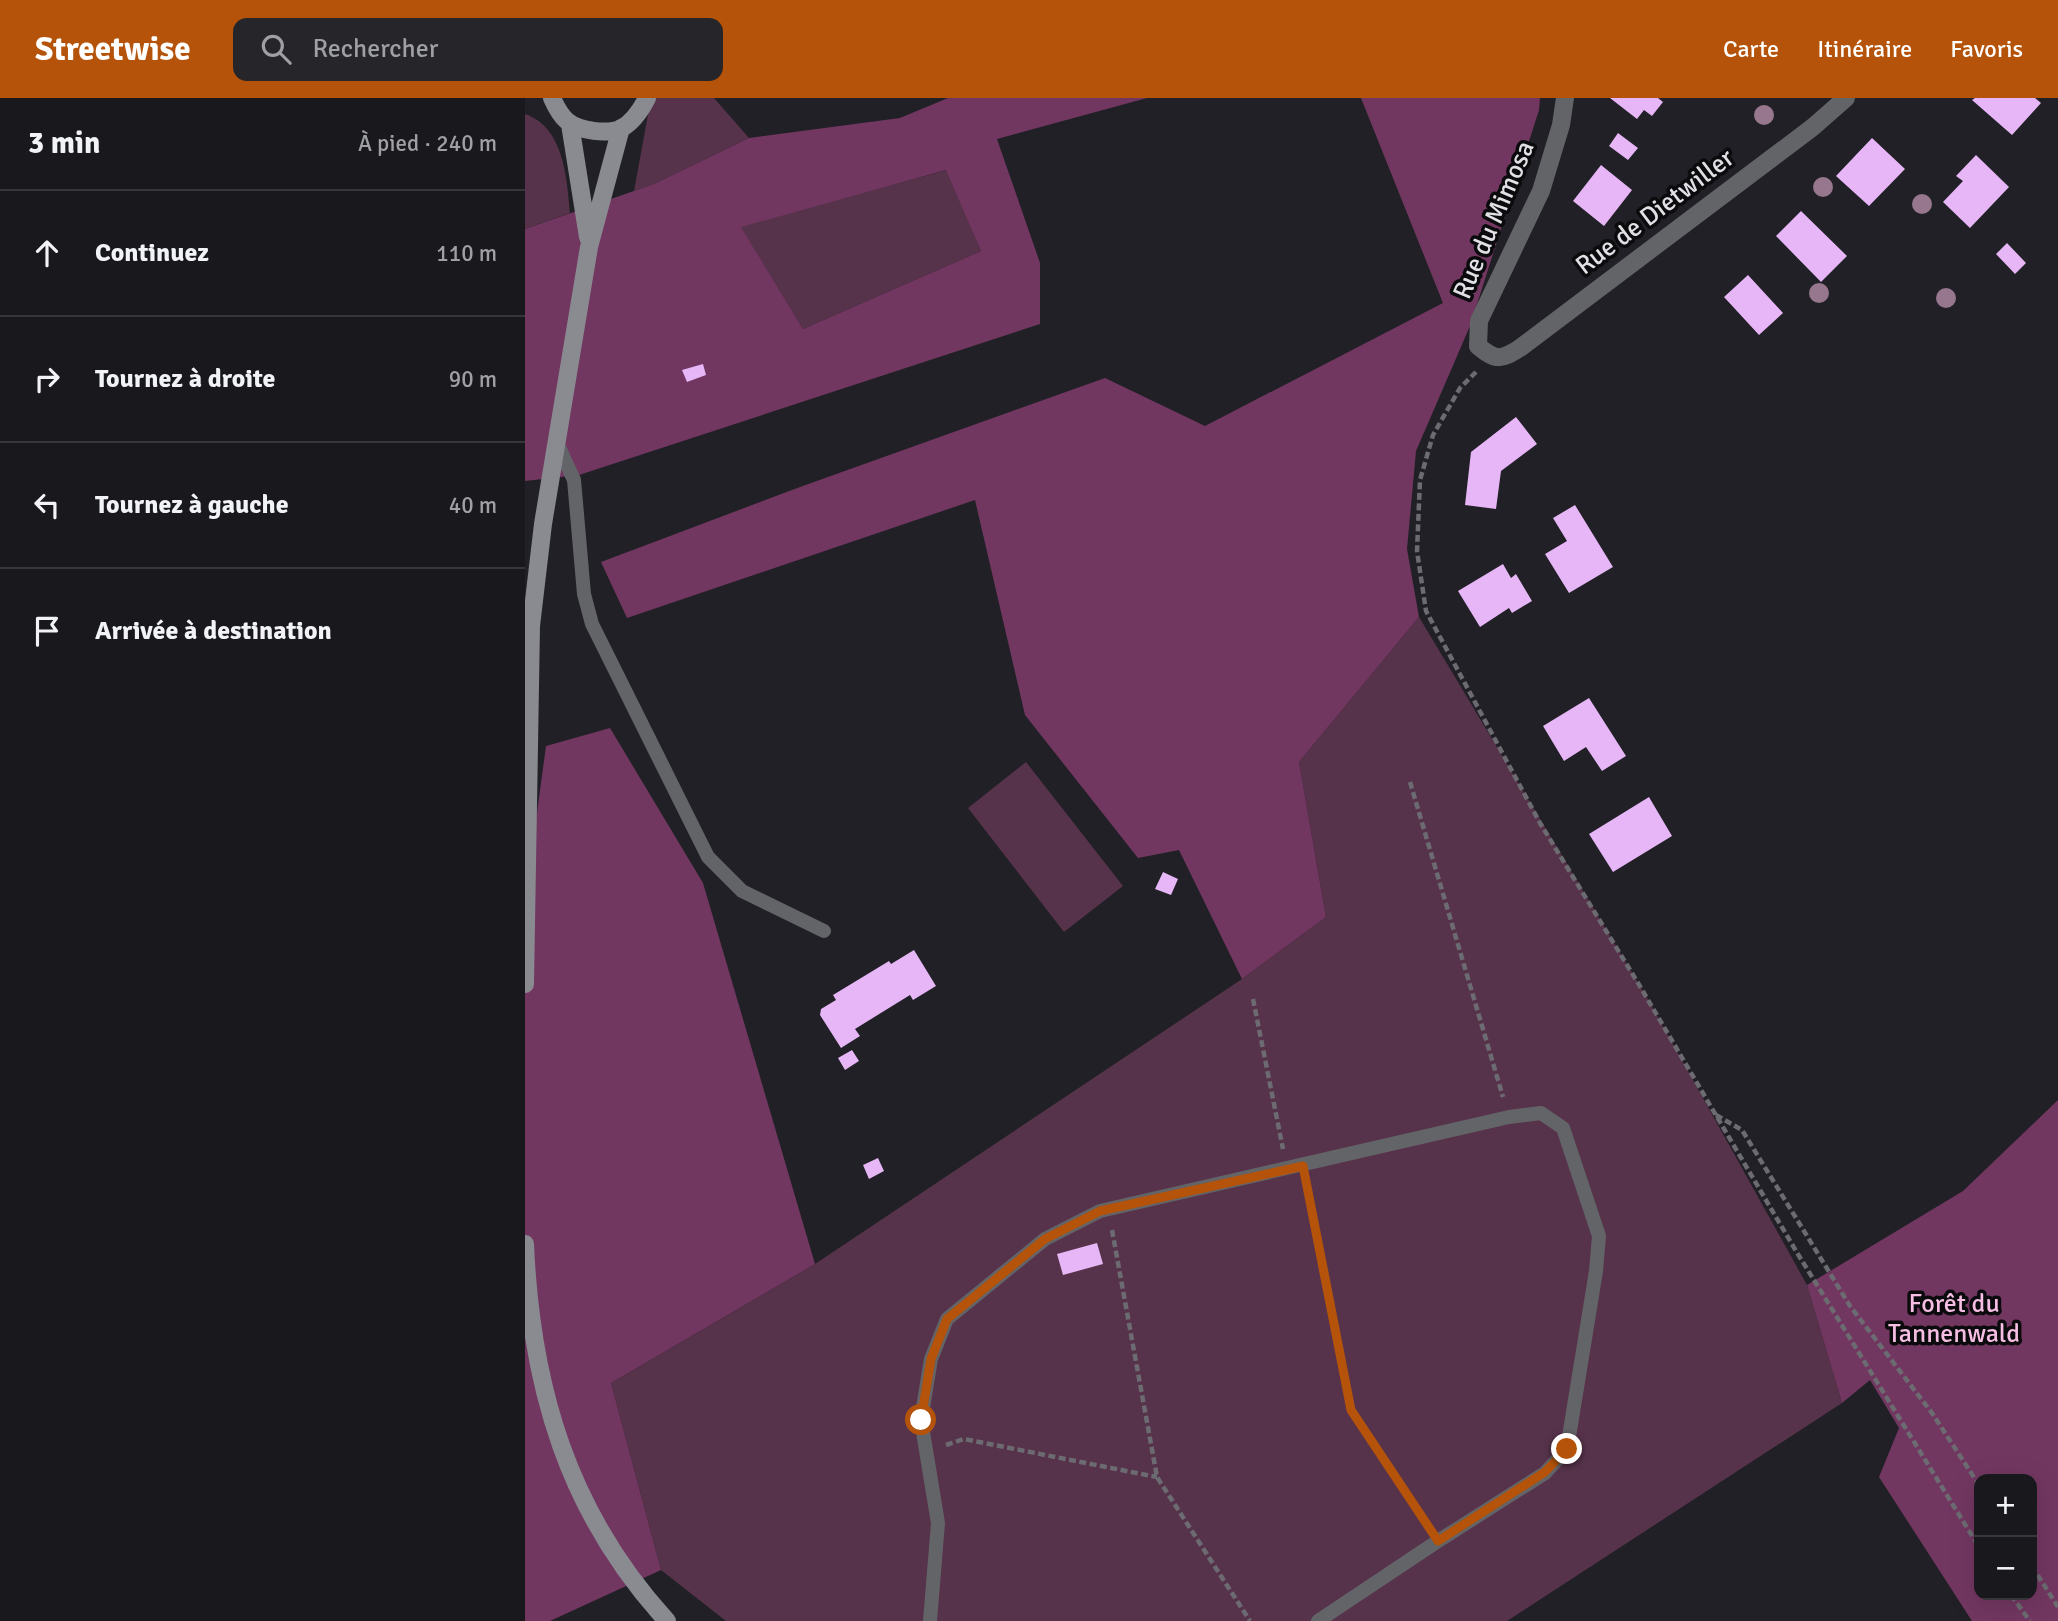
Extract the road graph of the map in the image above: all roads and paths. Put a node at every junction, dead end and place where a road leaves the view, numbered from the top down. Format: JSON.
{"nodes":[{"id":1,"x":551,"y":98,"type":"edge"},
{"id":2,"x":647,"y":98,"type":"edge"},
{"id":3,"x":1565,"y":98,"type":"edge"},
{"id":4,"x":1846,"y":98,"type":"edge"},
{"id":5,"x":570,"y":124,"type":"junction"},
{"id":6,"x":621,"y":128,"type":"junction"},
{"id":7,"x":589,"y":247,"type":"junction"},
{"id":8,"x":1490,"y":356,"type":"junction"},
{"id":9,"x":558,"y":445,"type":"junction"},
{"id":10,"x":1410,"y":782,"type":"dead end"},
{"id":11,"x":824,"y":932,"type":"dead end"},
{"id":12,"x":525,"y":984,"type":"edge"},
{"id":13,"x":1253,"y":999,"type":"dead end"},
{"id":14,"x":1715,"y":1114,"type":"junction"},
{"id":15,"x":1509,"y":1117,"type":"junction"},
{"id":16,"x":1303,"y":1166,"type":"junction"},
{"id":17,"x":1287,"y":1169,"type":"junction"},
{"id":18,"x":1100,"y":1211,"type":"junction"},
{"id":19,"x":525,"y":1244,"type":"edge"},
{"id":20,"x":927,"y":1452,"type":"junction"},
{"id":21,"x":1157,"y":1477,"type":"junction"},
{"id":22,"x":1974,"y":1477,"type":"edge"},
{"id":23,"x":1974,"y":1539,"type":"edge"},
{"id":24,"x":1438,"y":1541,"type":"junction"},
{"id":25,"x":2037,"y":1574,"type":"edge"},
{"id":26,"x":2015,"y":1600,"type":"edge"},
{"id":27,"x":2058,"y":1606,"type":"edge"},
{"id":28,"x":667,"y":1621,"type":"edge"},
{"id":29,"x":930,"y":1621,"type":"edge"},
{"id":30,"x":1250,"y":1621,"type":"edge"},
{"id":31,"x":1318,"y":1621,"type":"edge"},
{"id":32,"x":2030,"y":1621,"type":"edge"}],
"edges":[{"from":1,"to":5,"type":"main road"},
{"from":2,"to":6,"type":"main road"},
{"from":3,"to":8,"type":"street","name":"Rue du Mimosa"},
{"from":4,"to":8,"type":"street","name":"Rue de Dietwiller"},
{"from":5,"to":6,"type":"main road"},
{"from":5,"to":7,"type":"main road"},
{"from":6,"to":7,"type":"main road"},
{"from":7,"to":9,"type":"main road"},
{"from":8,"to":14,"type":"path"},
{"from":9,"to":11,"type":"lane"},
{"from":9,"to":12,"type":"main road"},
{"from":10,"to":15,"type":"path"},
{"from":13,"to":17,"type":"path"},
{"from":14,"to":22,"type":"path"},
{"from":14,"to":23,"type":"path"},
{"from":15,"to":16,"type":"lane"},
{"from":15,"to":24,"type":"lane"},
{"from":16,"to":17,"type":"lane"},
{"from":16,"to":24,"type":"path"},
{"from":17,"to":18,"type":"lane"},
{"from":18,"to":20,"type":"lane"},
{"from":18,"to":21,"type":"path"},
{"from":19,"to":28,"type":"main road"},
{"from":20,"to":21,"type":"path"},
{"from":20,"to":29,"type":"lane"},
{"from":21,"to":30,"type":"path"},
{"from":24,"to":31,"type":"lane"},
{"from":25,"to":27,"type":"path"},
{"from":26,"to":32,"type":"path"}]}
